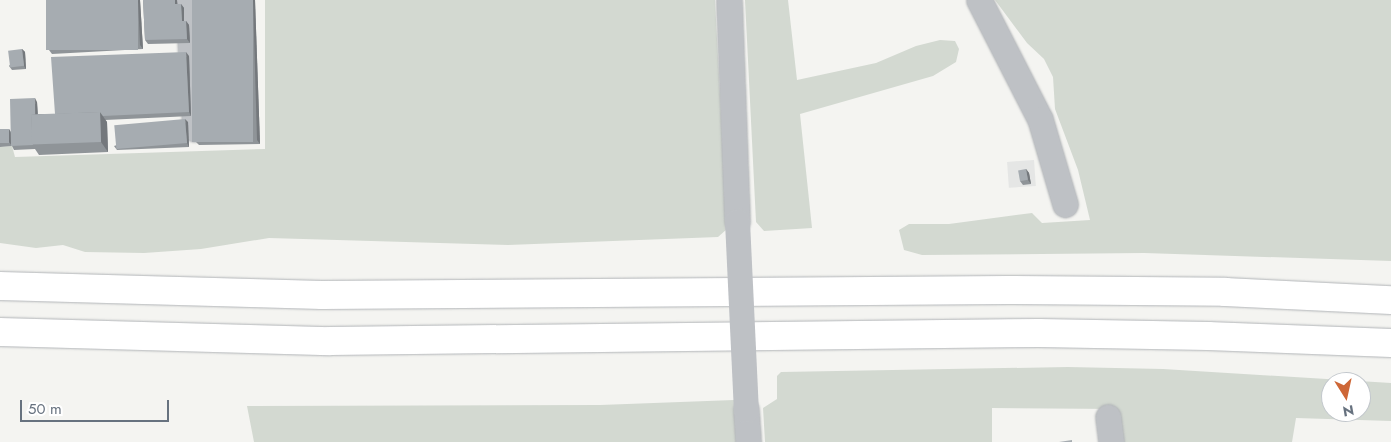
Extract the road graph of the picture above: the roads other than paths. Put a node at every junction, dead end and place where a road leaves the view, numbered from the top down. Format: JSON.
{"nodes":[{"id":1,"x":188,"y":0,"type":"edge"},
{"id":2,"x":729,"y":0,"type":"edge"},
{"id":3,"x":979,"y":0,"type":"edge"},
{"id":4,"x":196,"y":129,"type":"edge"},
{"id":5,"x":1064,"y":204,"type":"dead end"},
{"id":6,"x":0,"y":286,"type":"edge"},
{"id":7,"x":1391,"y":300,"type":"edge"},
{"id":8,"x":0,"y":332,"type":"edge"},
{"id":9,"x":1391,"y":344,"type":"edge"},
{"id":10,"x":1108,"y":418,"type":"dead end"},
{"id":11,"x":748,"y":442,"type":"edge"},
{"id":12,"x":1111,"y":442,"type":"edge"}],
"edges":[{"from":1,"to":4,"type":"street"},
{"from":2,"to":11,"type":"street","bridge":true},
{"from":3,"to":5,"type":"street"},
{"from":6,"to":7,"type":"highway"},
{"from":8,"to":9,"type":"highway"},
{"from":10,"to":12,"type":"street"}]}
